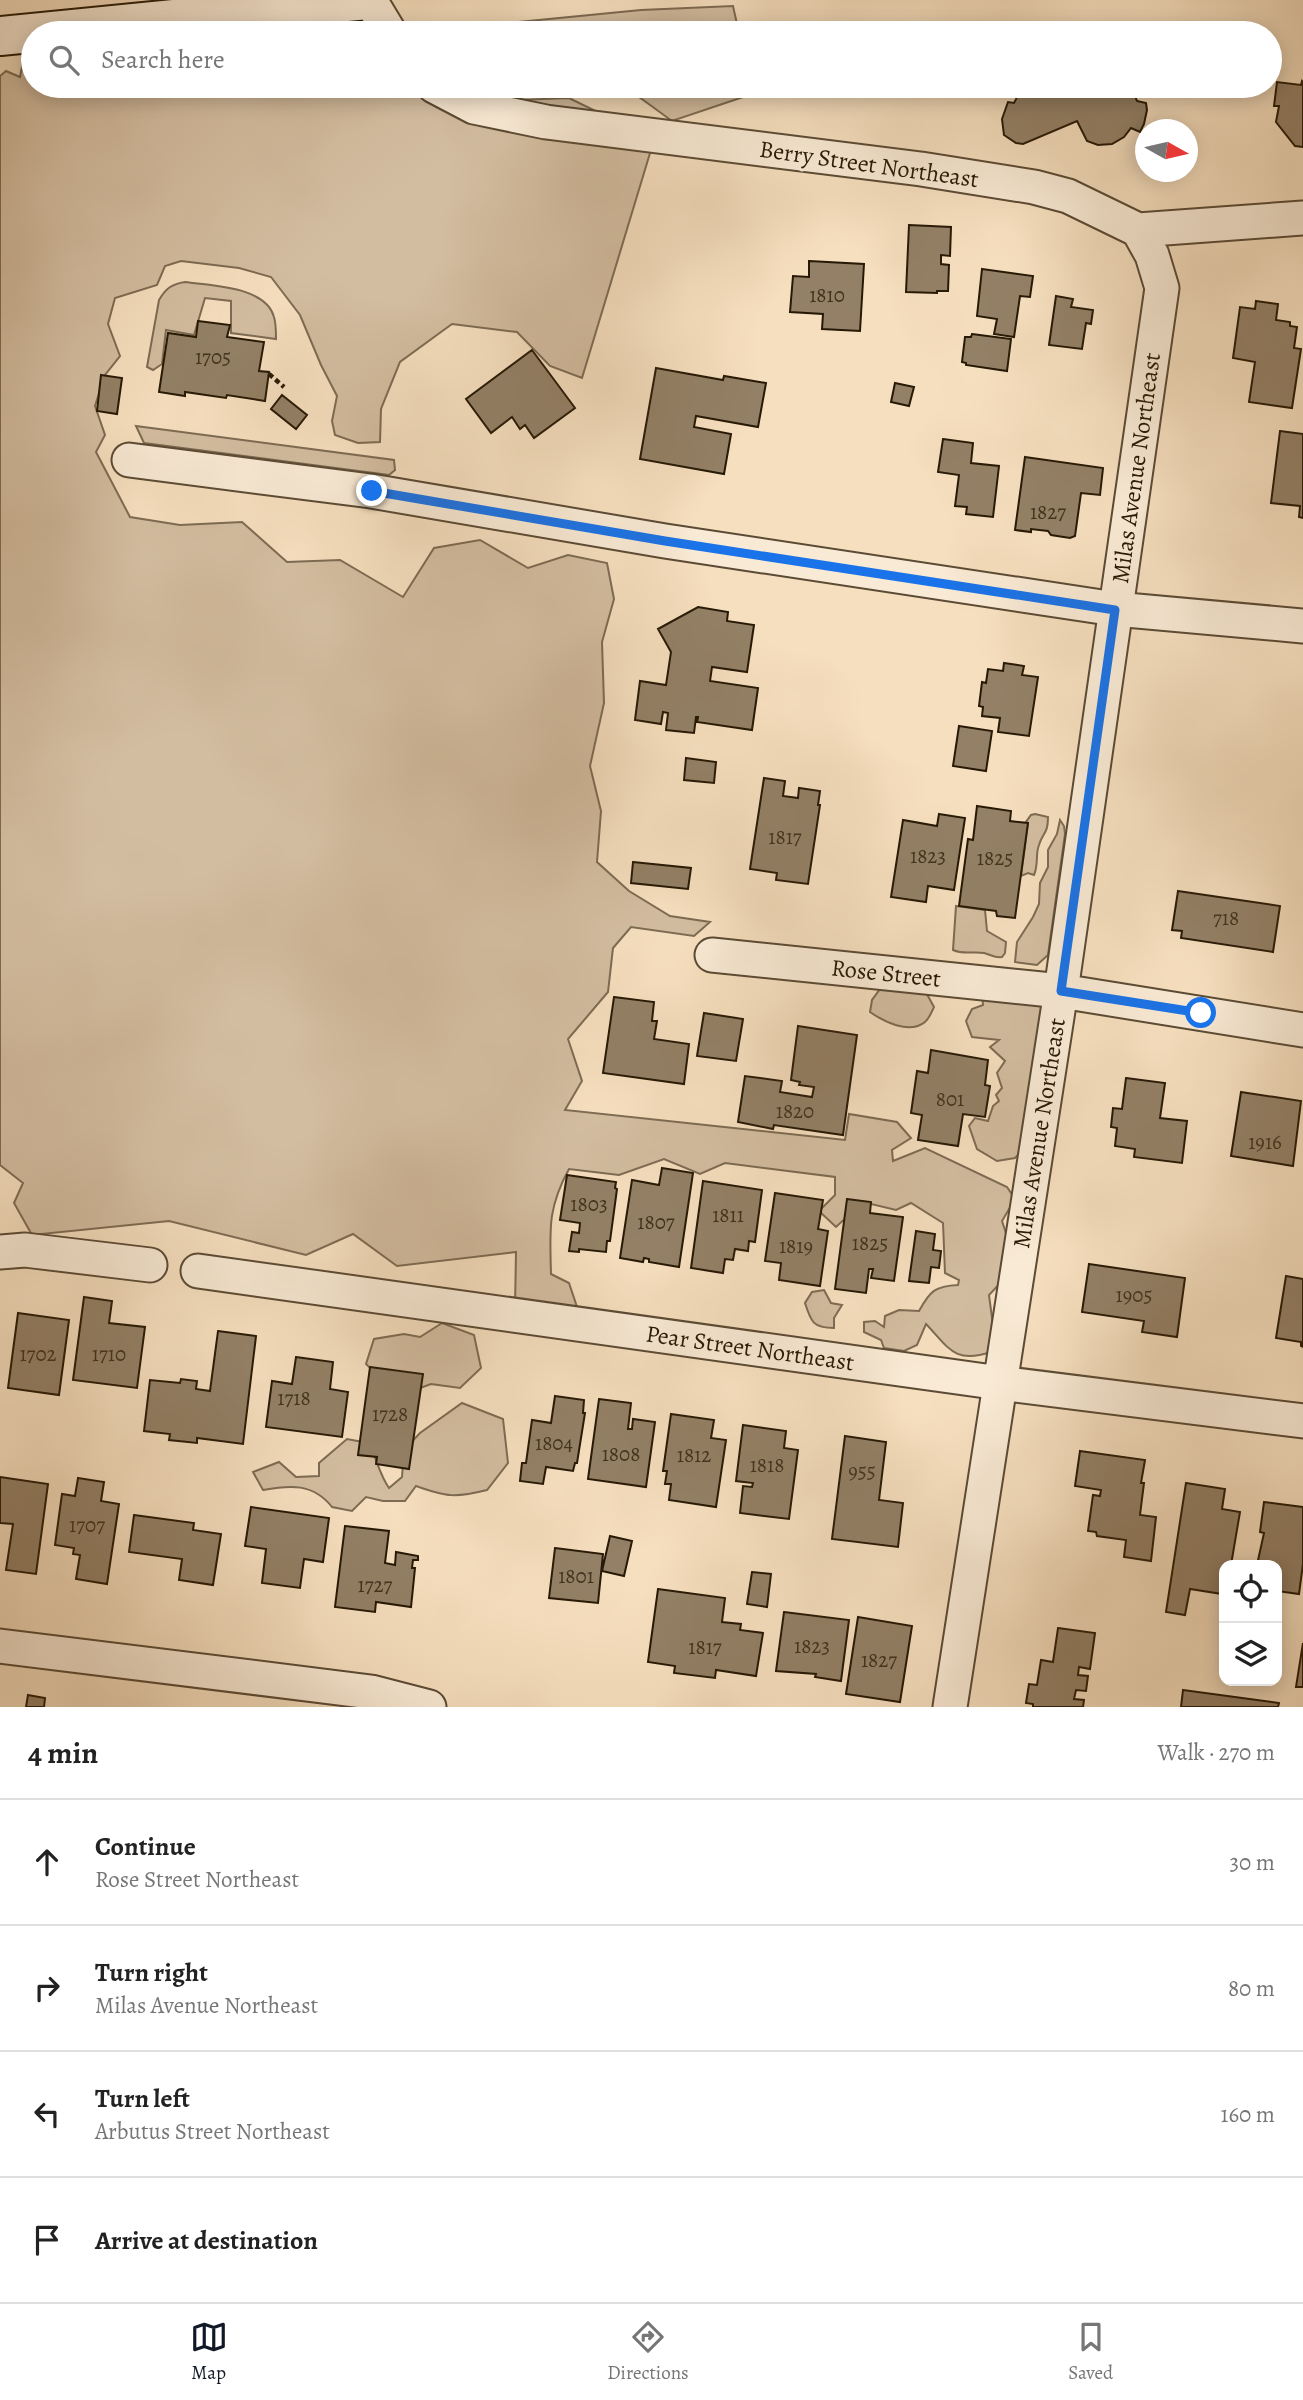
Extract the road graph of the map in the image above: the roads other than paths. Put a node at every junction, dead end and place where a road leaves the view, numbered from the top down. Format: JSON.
{"nodes":[{"id":1,"x":369,"y":0,"type":"edge"},
{"id":2,"x":154,"y":21,"type":"edge"},
{"id":3,"x":382,"y":21,"type":"edge"},
{"id":4,"x":21,"y":34,"type":"edge"},
{"id":5,"x":0,"y":36,"type":"edge"},
{"id":6,"x":457,"y":98,"type":"edge"},
{"id":7,"x":1303,"y":218,"type":"edge"},
{"id":8,"x":1138,"y":230,"type":"junction"},
{"id":9,"x":129,"y":460,"type":"dead end"},
{"id":10,"x":1115,"y":610,"type":"junction"},
{"id":11,"x":1303,"y":626,"type":"edge"},
{"id":12,"x":712,"y":955,"type":"dead end"},
{"id":13,"x":1061,"y":991,"type":"junction"},
{"id":14,"x":1303,"y":1030,"type":"edge"},
{"id":15,"x":0,"y":1252,"type":"edge"},
{"id":16,"x":150,"y":1265,"type":"dead end"},
{"id":17,"x":198,"y":1271,"type":"dead end"},
{"id":18,"x":1000,"y":1383,"type":"junction"},
{"id":19,"x":1303,"y":1421,"type":"edge"},
{"id":20,"x":0,"y":1646,"type":"edge"},
{"id":21,"x":429,"y":1707,"type":"edge"},
{"id":22,"x":950,"y":1707,"type":"edge"}],
"edges":[{"from":1,"to":2,"type":"street"},
{"from":1,"to":3,"type":"street"},
{"from":4,"to":5,"type":"street"},
{"from":6,"to":8,"type":"street","name":"Berry Street Northeast"},
{"from":7,"to":8,"type":"street"},
{"from":8,"to":10,"type":"street","name":"Milas Avenue Northeast"},
{"from":9,"to":10,"type":"street"},
{"from":10,"to":11,"type":"street"},
{"from":10,"to":13,"type":"street","name":"Milas Avenue Northeast"},
{"from":12,"to":13,"type":"street","name":"Rose Street"},
{"from":13,"to":14,"type":"street","name":"Rose Street"},
{"from":13,"to":18,"type":"street","name":"Milas Avenue Northeast"},
{"from":15,"to":16,"type":"street"},
{"from":17,"to":18,"type":"street","name":"Pear Street Northeast"},
{"from":18,"to":19,"type":"street","name":"Pear Street Northeast"},
{"from":18,"to":22,"type":"street","name":"Milas Avenue Northeast"},
{"from":20,"to":21,"type":"street"}]}
